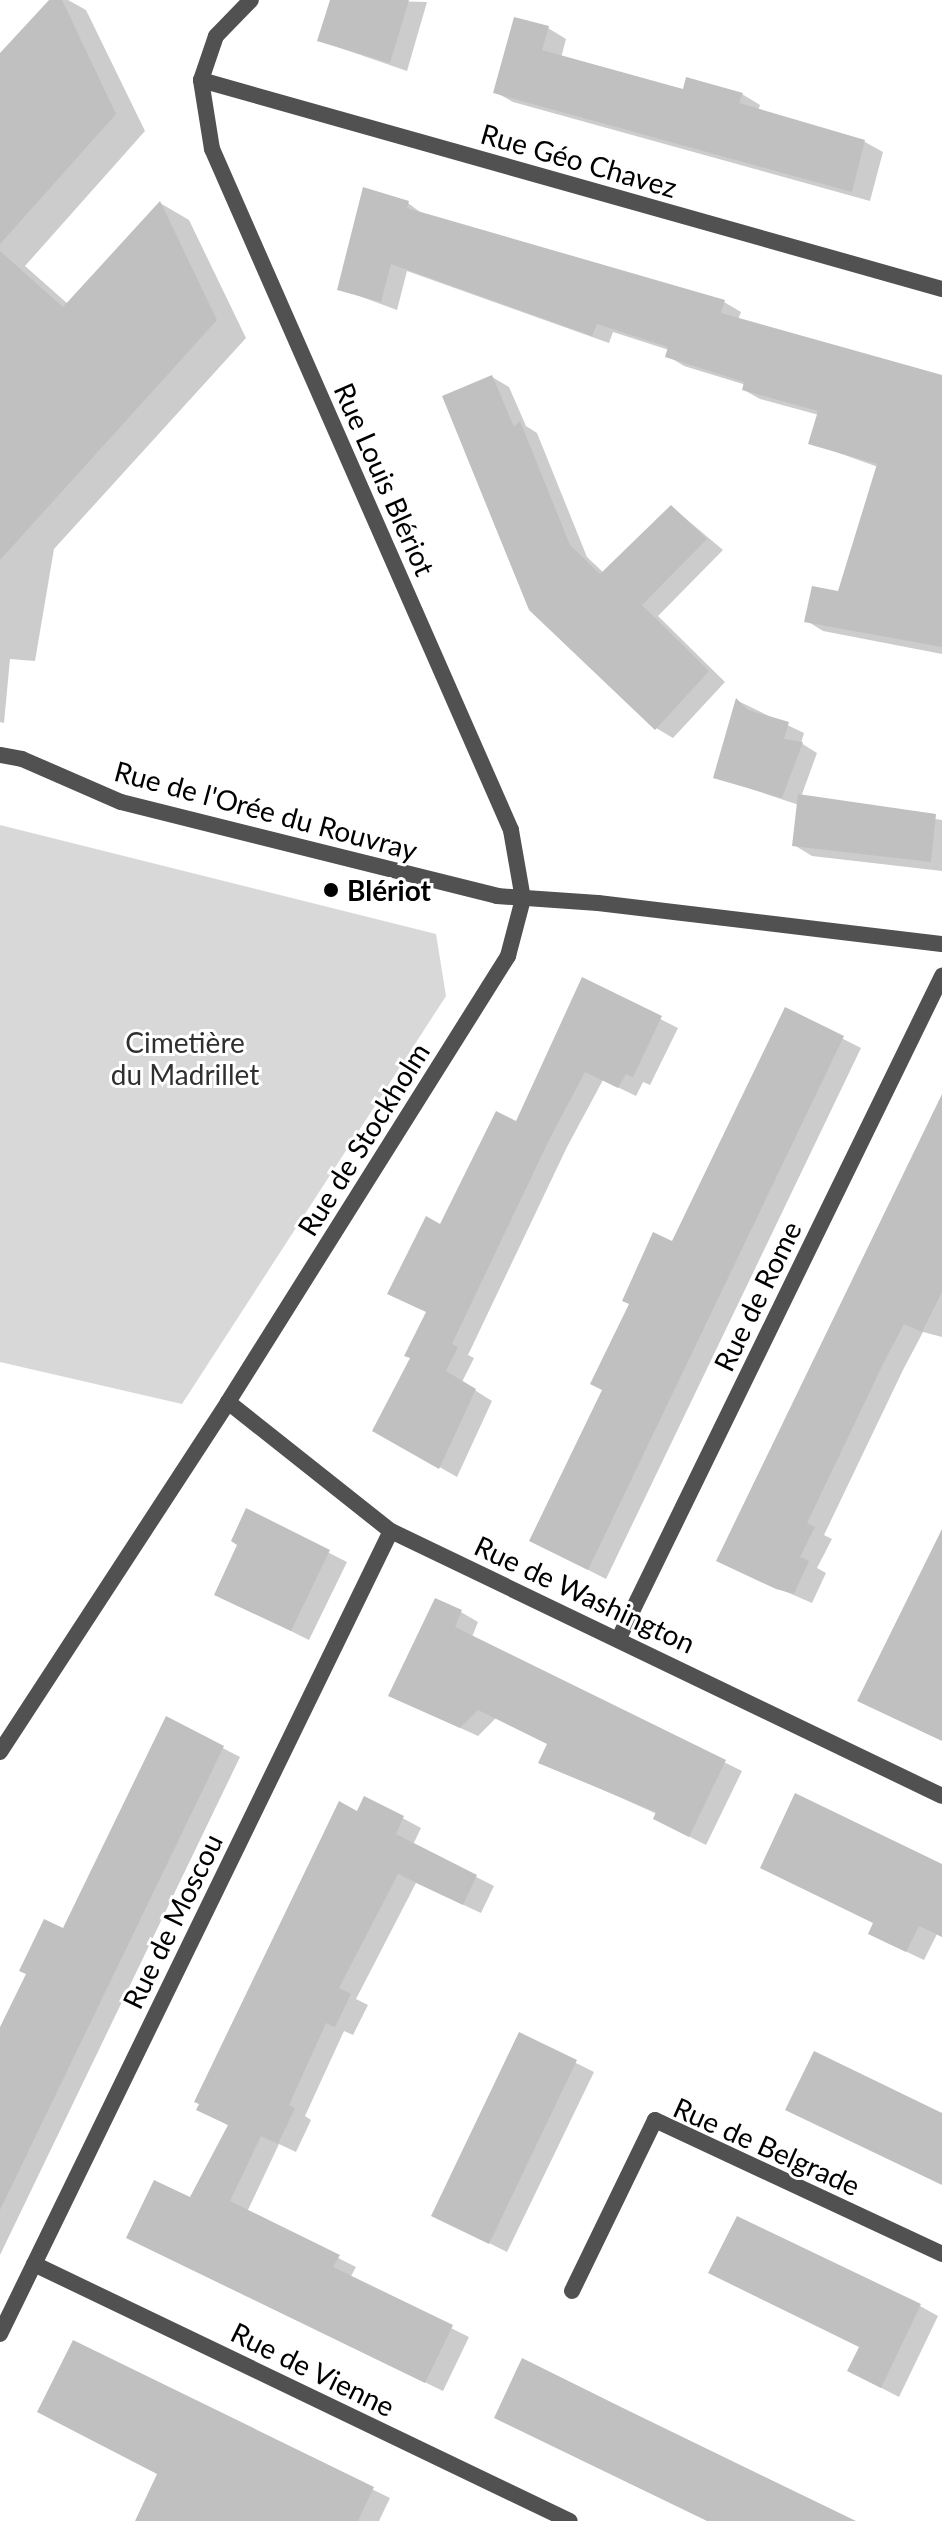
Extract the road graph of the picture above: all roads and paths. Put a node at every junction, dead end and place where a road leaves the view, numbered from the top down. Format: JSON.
{"nodes":[{"id":1,"x":251,"y":0,"type":"edge"},
{"id":2,"x":201,"y":80,"type":"junction"},
{"id":3,"x":942,"y":289,"type":"edge"},
{"id":4,"x":0,"y":755,"type":"edge"},
{"id":5,"x":523,"y":899,"type":"junction"},
{"id":6,"x":942,"y":944,"type":"edge"},
{"id":7,"x":942,"y":976,"type":"edge"},
{"id":8,"x":228,"y":1402,"type":"junction"},
{"id":9,"x":391,"y":1531,"type":"junction"},
{"id":10,"x":619,"y":1638,"type":"junction"},
{"id":11,"x":0,"y":1752,"type":"edge"},
{"id":12,"x":942,"y":1796,"type":"edge"},
{"id":13,"x":942,"y":2254,"type":"edge"},
{"id":14,"x":34,"y":2264,"type":"junction"},
{"id":15,"x":572,"y":2291,"type":"dead end"},
{"id":16,"x":0,"y":2334,"type":"edge"},
{"id":17,"x":570,"y":2521,"type":"edge"}],
"edges":[{"from":1,"to":2,"type":"street"},
{"from":2,"to":3,"type":"street","name":"Rue Géo Chavez"},
{"from":2,"to":5,"type":"street","name":"Rue Louis Blériot"},
{"from":4,"to":5,"type":"street","name":"Rue de l'Orée du Rouvray"},
{"from":5,"to":6,"type":"street"},
{"from":5,"to":8,"type":"street","name":"Rue de Stockholm"},
{"from":7,"to":10,"type":"street","name":"Rue de Rome"},
{"from":8,"to":9,"type":"street","name":"Rue de Washington"},
{"from":8,"to":11,"type":"street","name":"Rue de Stockholm"},
{"from":9,"to":10,"type":"street","name":"Rue de Washington"},
{"from":9,"to":14,"type":"street","name":"Rue de Moscou"},
{"from":10,"to":12,"type":"street","name":"Rue de Washington"},
{"from":13,"to":15,"type":"street","name":"Rue de Belgrade"},
{"from":14,"to":16,"type":"street","name":"Rue de Moscou"},
{"from":14,"to":17,"type":"street","name":"Rue de Vienne"}]}
